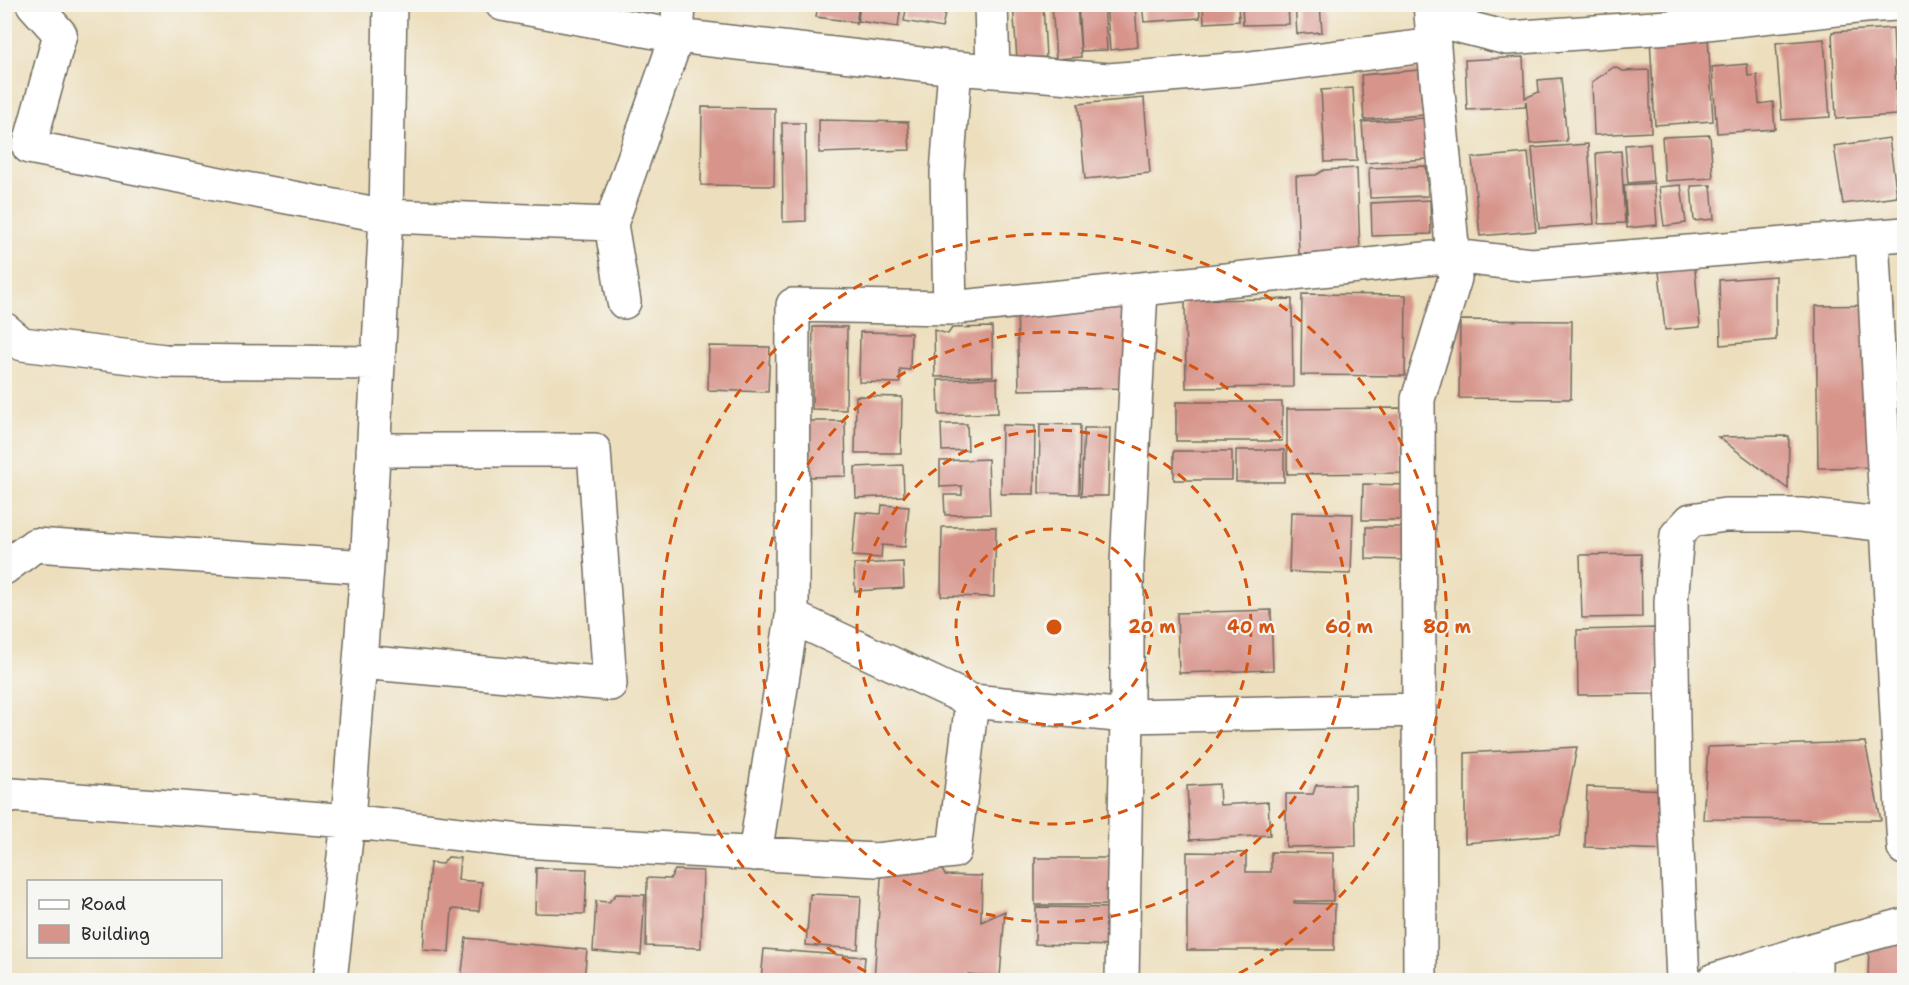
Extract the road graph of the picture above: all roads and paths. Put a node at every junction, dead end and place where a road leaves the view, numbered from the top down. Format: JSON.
{"nodes":[{"id":1,"x":33,"y":4,"type":"edge"},
{"id":2,"x":390,"y":4,"type":"edge"},
{"id":3,"x":502,"y":4,"type":"edge"},
{"id":4,"x":991,"y":4,"type":"edge"},
{"id":5,"x":1896,"y":4,"type":"edge"},
{"id":6,"x":678,"y":20,"type":"edge"},
{"id":7,"x":1432,"y":23,"type":"edge"},
{"id":8,"x":956,"y":68,"type":"junction"},
{"id":9,"x":993,"y":71,"type":"junction"},
{"id":10,"x":386,"y":216,"type":"junction"},
{"id":11,"x":612,"y":224,"type":"junction"},
{"id":12,"x":1905,"y":234,"type":"edge"},
{"id":13,"x":1872,"y":236,"type":"junction"},
{"id":14,"x":1453,"y":256,"type":"junction"},
{"id":15,"x":1141,"y":289,"type":"junction"},
{"id":16,"x":624,"y":302,"type":"dead end"},
{"id":17,"x":950,"y":308,"type":"junction"},
{"id":18,"x":4,"y":329,"type":"edge"},
{"id":19,"x":378,"y":363,"type":"junction"},
{"id":20,"x":373,"y":450,"type":"junction"},
{"id":21,"x":1896,"y":525,"type":"edge"},
{"id":22,"x":366,"y":567,"type":"junction"},
{"id":23,"x":4,"y":568,"type":"edge"},
{"id":24,"x":792,"y":617,"type":"junction"},
{"id":25,"x":360,"y":662,"type":"junction"},
{"id":26,"x":972,"y":700,"type":"junction"},
{"id":27,"x":1419,"y":710,"type":"junction"},
{"id":28,"x":1127,"y":716,"type":"junction"},
{"id":29,"x":4,"y":800,"type":"edge"},
{"id":30,"x":348,"y":821,"type":"junction"},
{"id":31,"x":1905,"y":848,"type":"edge"},
{"id":32,"x":755,"y":854,"type":"junction"},
{"id":33,"x":1905,"y":925,"type":"edge"},
{"id":34,"x":1815,"y":949,"type":"junction"},
{"id":35,"x":330,"y":981,"type":"edge"},
{"id":36,"x":1122,"y":981,"type":"edge"},
{"id":37,"x":1420,"y":981,"type":"edge"},
{"id":38,"x":1683,"y":981,"type":"edge"},
{"id":39,"x":1714,"y":981,"type":"edge"},
{"id":40,"x":1815,"y":981,"type":"edge"}],
"edges":[{"from":1,"to":10,"type":"street"},
{"from":2,"to":10,"type":"street"},
{"from":3,"to":6,"type":"street"},
{"from":4,"to":9,"type":"street"},
{"from":5,"to":7,"type":"street"},
{"from":6,"to":8,"type":"street"},
{"from":6,"to":11,"type":"street"},
{"from":7,"to":9,"type":"street"},
{"from":7,"to":14,"type":"street"},
{"from":8,"to":9,"type":"street"},
{"from":8,"to":17,"type":"street"},
{"from":10,"to":11,"type":"street"},
{"from":10,"to":19,"type":"street"},
{"from":11,"to":16,"type":"street"},
{"from":12,"to":13,"type":"street"},
{"from":13,"to":14,"type":"street"},
{"from":13,"to":21,"type":"street"},
{"from":14,"to":15,"type":"street"},
{"from":14,"to":27,"type":"street"},
{"from":15,"to":17,"type":"street"},
{"from":15,"to":28,"type":"street"},
{"from":17,"to":24,"type":"street"},
{"from":18,"to":19,"type":"street"},
{"from":19,"to":20,"type":"street"},
{"from":20,"to":22,"type":"street"},
{"from":20,"to":25,"type":"street"},
{"from":21,"to":31,"type":"street"},
{"from":21,"to":38,"type":"street"},
{"from":22,"to":23,"type":"street"},
{"from":22,"to":25,"type":"street"},
{"from":24,"to":26,"type":"street"},
{"from":24,"to":32,"type":"street"},
{"from":25,"to":30,"type":"street"},
{"from":26,"to":28,"type":"street"},
{"from":26,"to":32,"type":"street"},
{"from":27,"to":28,"type":"street"},
{"from":27,"to":37,"type":"street"},
{"from":28,"to":36,"type":"street"},
{"from":29,"to":30,"type":"street"},
{"from":30,"to":32,"type":"street"},
{"from":30,"to":35,"type":"street"},
{"from":33,"to":34,"type":"street"},
{"from":34,"to":39,"type":"street"},
{"from":34,"to":40,"type":"street"}]}
